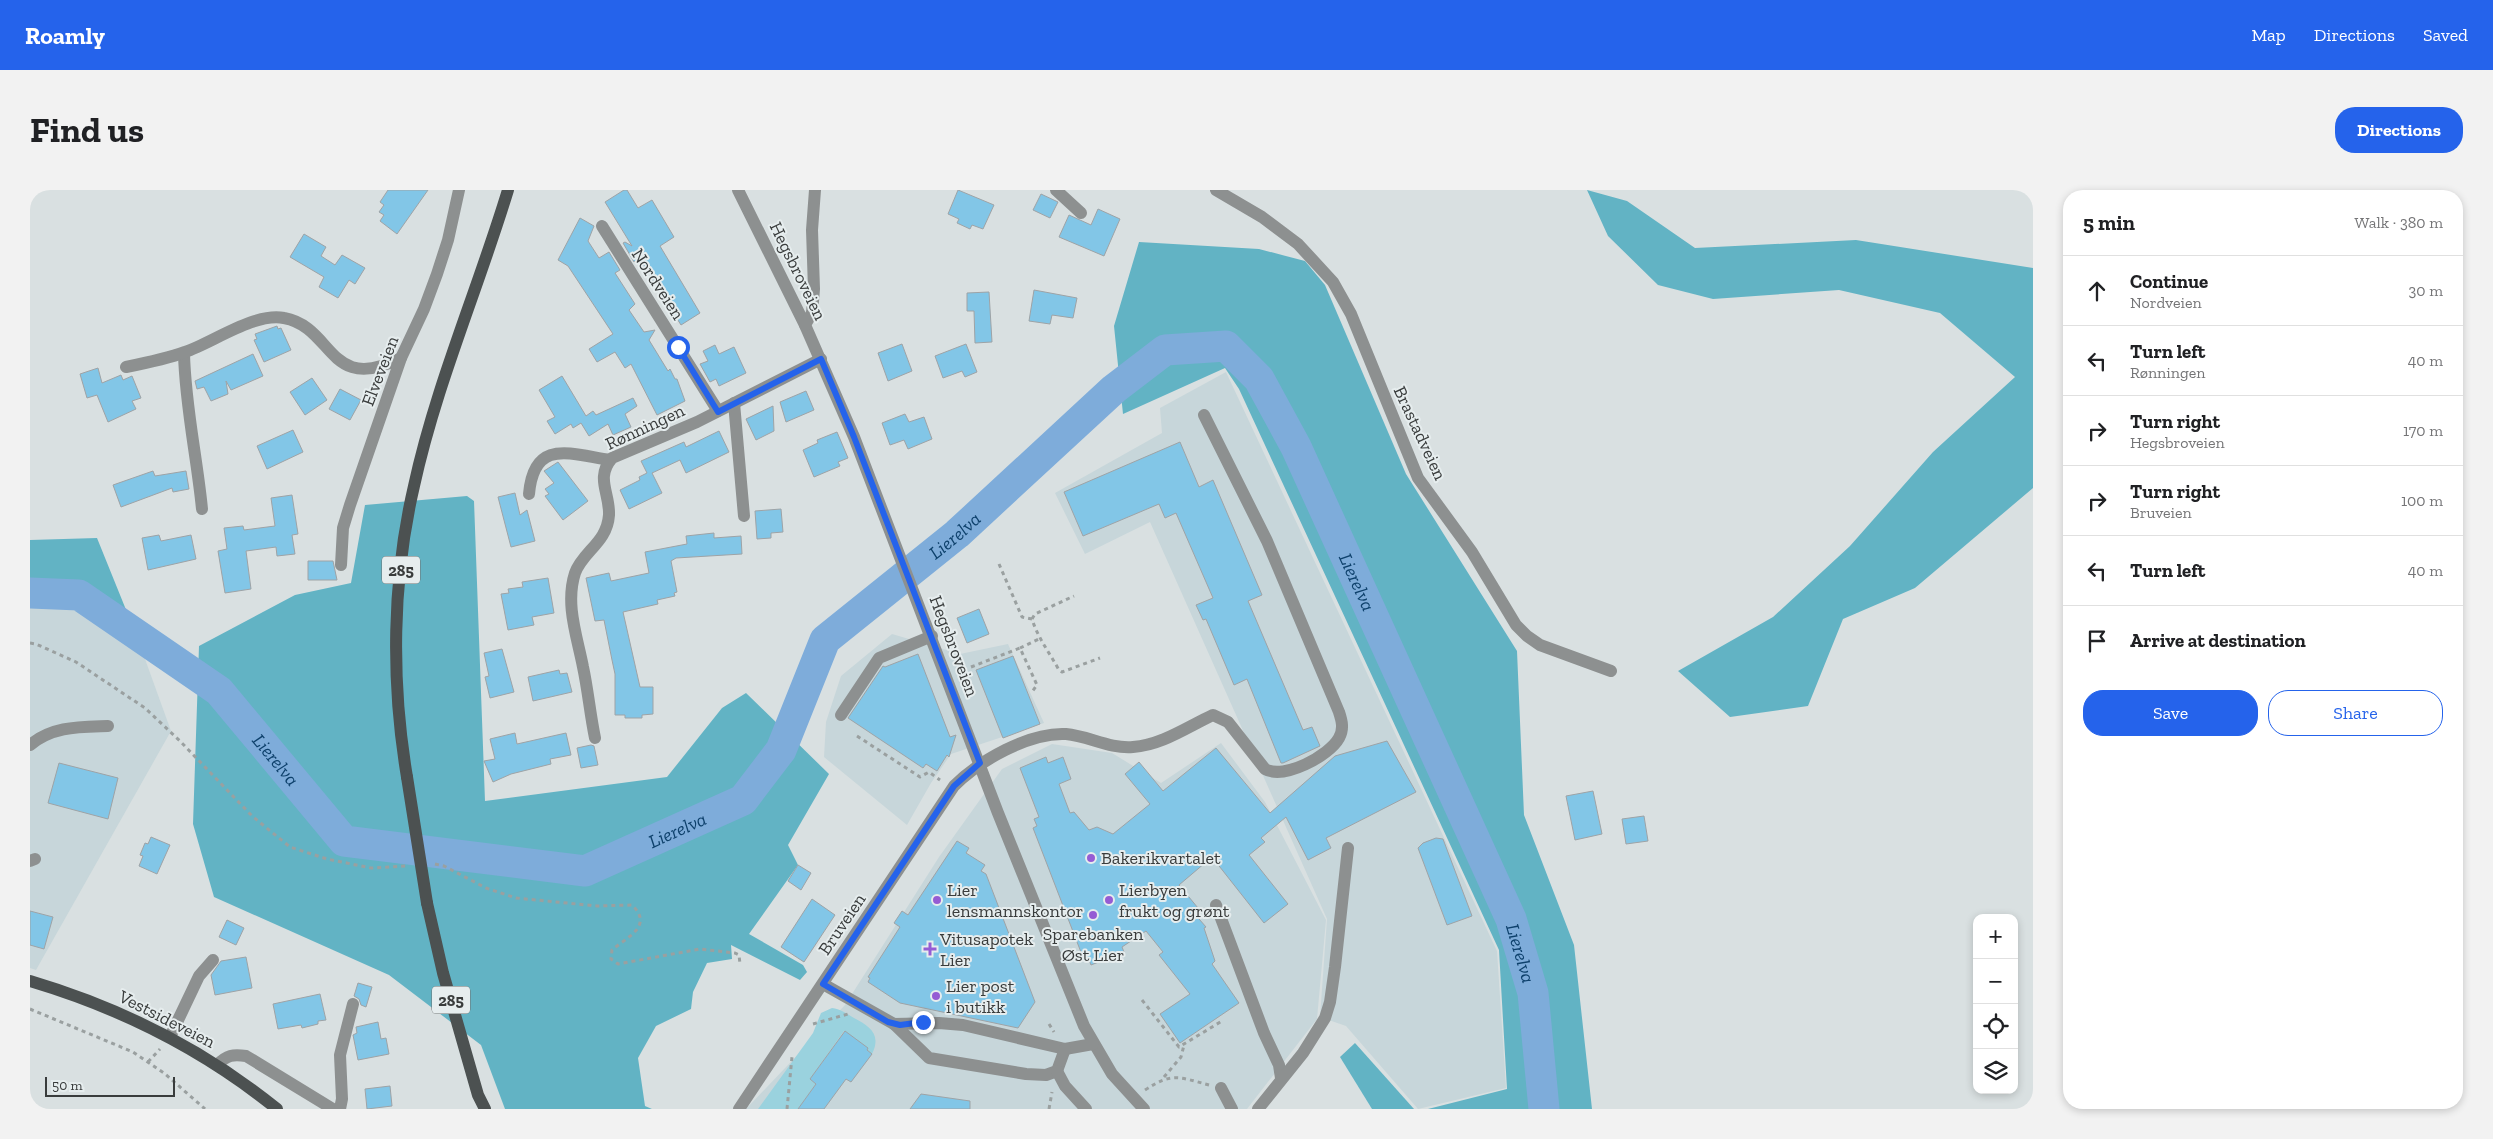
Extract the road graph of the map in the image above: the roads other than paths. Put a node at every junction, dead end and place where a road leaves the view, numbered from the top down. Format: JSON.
{"nodes":[{"id":1,"x":459,"y":190,"type":"edge"},
{"id":2,"x":508,"y":190,"type":"edge"},
{"id":3,"x":738,"y":190,"type":"edge"},
{"id":4,"x":814,"y":190,"type":"edge"},
{"id":5,"x":1056,"y":190,"type":"edge"},
{"id":6,"x":1216,"y":190,"type":"edge"},
{"id":7,"x":1081,"y":214,"type":"dead end"},
{"id":8,"x":602,"y":226,"type":"dead end"},
{"id":9,"x":805,"y":325,"type":"junction"},
{"id":10,"x":184,"y":353,"type":"junction"},
{"id":11,"x":401,"y":358,"type":"junction"},
{"id":12,"x":821,"y":359,"type":"junction"},
{"id":13,"x":126,"y":367,"type":"dead end"},
{"id":14,"x":734,"y":403,"type":"junction"},
{"id":15,"x":718,"y":412,"type":"junction"},
{"id":16,"x":1204,"y":415,"type":"dead end"},
{"id":17,"x":610,"y":460,"type":"junction"},
{"id":18,"x":529,"y":494,"type":"dead end"},
{"id":19,"x":202,"y":509,"type":"dead end"},
{"id":20,"x":744,"y":516,"type":"dead end"},
{"id":21,"x":341,"y":566,"type":"dead end"},
{"id":22,"x":930,"y":632,"type":"junction"},
{"id":23,"x":1611,"y":671,"type":"dead end"},
{"id":24,"x":841,"y":715,"type":"dead end"},
{"id":25,"x":108,"y":726,"type":"dead end"},
{"id":26,"x":595,"y":738,"type":"dead end"},
{"id":27,"x":30,"y":745,"type":"edge"},
{"id":28,"x":980,"y":763,"type":"junction"},
{"id":29,"x":1348,"y":848,"type":"dead end"},
{"id":30,"x":1216,"y":905,"type":"dead end"},
{"id":31,"x":213,"y":960,"type":"dead end"},
{"id":32,"x":30,"y":981,"type":"edge"},
{"id":33,"x":823,"y":984,"type":"junction"},
{"id":34,"x":353,"y":1004,"type":"dead end"},
{"id":35,"x":894,"y":1024,"type":"junction"},
{"id":36,"x":170,"y":1037,"type":"junction"},
{"id":37,"x":1093,"y":1044,"type":"junction"},
{"id":38,"x":1065,"y":1049,"type":"junction"},
{"id":39,"x":217,"y":1064,"type":"junction"},
{"id":40,"x":1057,"y":1070,"type":"junction"},
{"id":41,"x":1281,"y":1078,"type":"junction"},
{"id":42,"x":1221,"y":1088,"type":"road end"},
{"id":43,"x":478,"y":1095,"type":"junction"},
{"id":44,"x":277,"y":1109,"type":"edge"},
{"id":45,"x":333,"y":1109,"type":"edge"},
{"id":46,"x":340,"y":1109,"type":"edge"},
{"id":47,"x":477,"y":1109,"type":"edge"},
{"id":48,"x":485,"y":1109,"type":"edge"},
{"id":49,"x":739,"y":1109,"type":"edge"},
{"id":50,"x":1086,"y":1109,"type":"edge"},
{"id":51,"x":1144,"y":1109,"type":"edge"},
{"id":52,"x":1232,"y":1109,"type":"edge"},
{"id":53,"x":1258,"y":1109,"type":"edge"}],
"edges":[{"from":1,"to":11,"type":"street","name":"Elveveien"},
{"from":2,"to":43,"type":"main road","number":"285","bridge":true},
{"from":3,"to":9,"type":"street","name":"Hegsbroveien"},
{"from":4,"to":9,"type":"street"},
{"from":5,"to":7,"type":"street"},
{"from":6,"to":23,"type":"street","name":"Brastadveien"},
{"from":8,"to":15,"type":"street","name":"Nordveien"},
{"from":9,"to":12,"type":"street","name":"Hegsbroveien"},
{"from":10,"to":11,"type":"street"},
{"from":10,"to":13,"type":"street"},
{"from":10,"to":19,"type":"street"},
{"from":11,"to":21,"type":"street","name":"Elveveien"},
{"from":12,"to":14,"type":"street","name":"Rønningen"},
{"from":12,"to":22,"type":"street","name":"Hegsbroveien"},
{"from":14,"to":15,"type":"street","name":"Rønningen"},
{"from":14,"to":20,"type":"street"},
{"from":15,"to":17,"type":"street","name":"Rønningen"},
{"from":16,"to":28,"type":"street","name":"Bruveien"},
{"from":17,"to":18,"type":"street"},
{"from":17,"to":26,"type":"street","name":"Rønningen"},
{"from":22,"to":24,"type":"street"},
{"from":22,"to":28,"type":"street","name":"Hegsbroveien"},
{"from":25,"to":27,"type":"street"},
{"from":28,"to":33,"type":"street","name":"Bruveien"},
{"from":28,"to":37,"type":"street","name":"Hegsbroveien"},
{"from":29,"to":41,"type":"street"},
{"from":30,"to":41,"type":"street"},
{"from":31,"to":36,"type":"street"},
{"from":32,"to":36,"type":"main road","name":"Vestsideveien"},
{"from":33,"to":35,"type":"street"},
{"from":33,"to":49,"type":"street","name":"Bruveien"},
{"from":34,"to":46,"type":"street"},
{"from":35,"to":38,"type":"street"},
{"from":35,"to":40,"type":"street"},
{"from":36,"to":39,"type":"main road","name":"Vestsideveien"},
{"from":37,"to":38,"type":"street"},
{"from":37,"to":51,"type":"street","name":"Hegsbroveien"},
{"from":38,"to":40,"type":"street"},
{"from":39,"to":44,"type":"main road","name":"Vestsideveien"},
{"from":39,"to":45,"type":"street"},
{"from":40,"to":50,"type":"street"},
{"from":41,"to":53,"type":"street"},
{"from":42,"to":52,"type":"street"},
{"from":43,"to":47,"type":"main road","number":"285"},
{"from":43,"to":48,"type":"main road","number":"285"}]}
